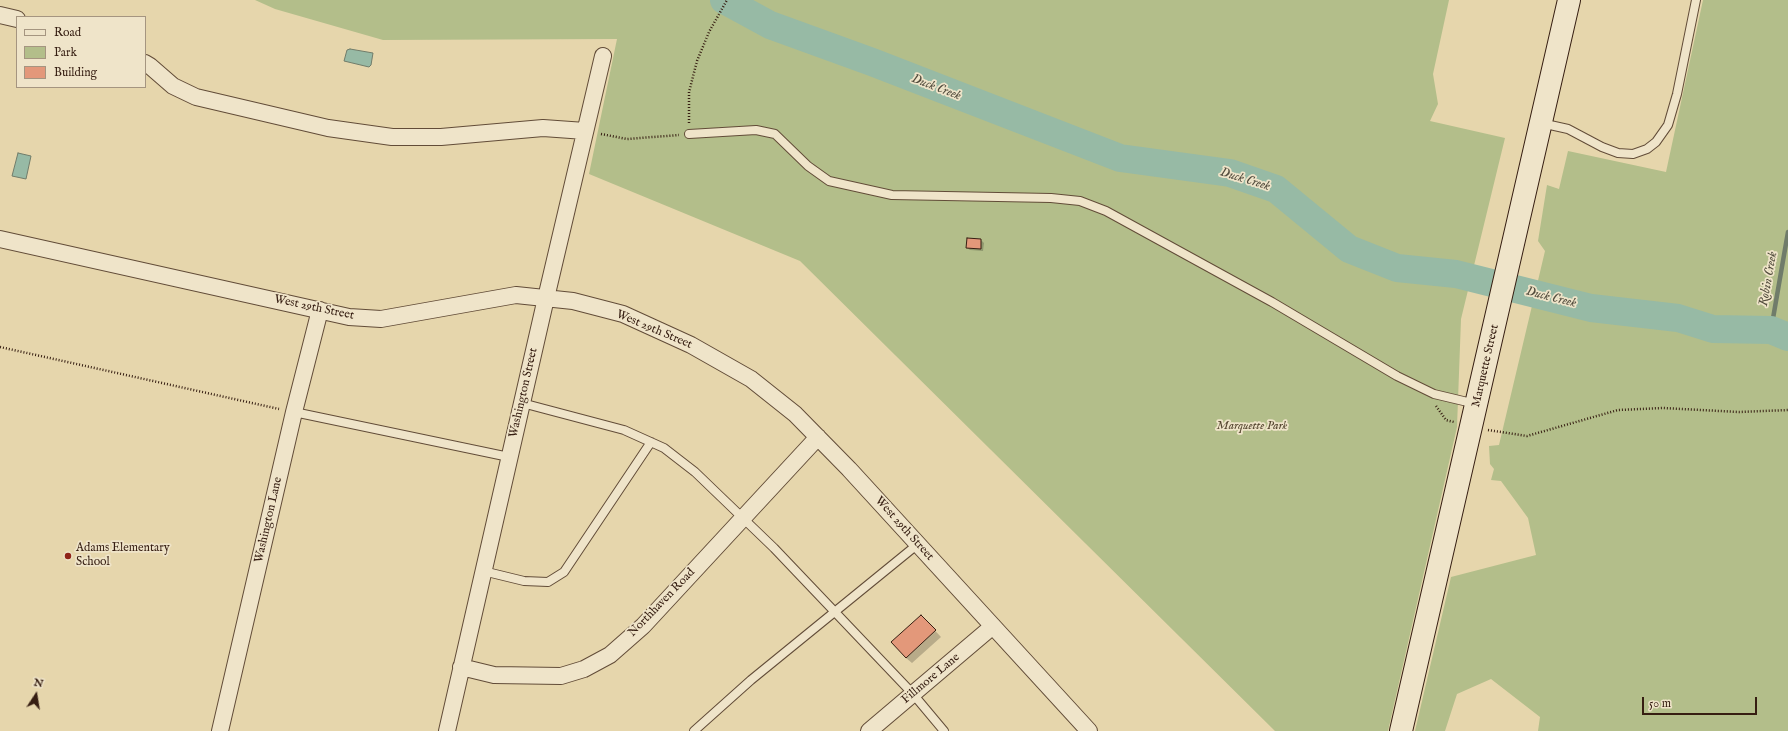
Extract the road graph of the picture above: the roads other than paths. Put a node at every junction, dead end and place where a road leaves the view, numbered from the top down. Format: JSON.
{"nodes":[{"id":1,"x":1569,"y":0,"type":"edge"},
{"id":2,"x":1696,"y":0,"type":"edge"},
{"id":3,"x":0,"y":15,"type":"edge"},
{"id":4,"x":16,"y":19,"type":"edge"},
{"id":5,"x":603,"y":56,"type":"dead end"},
{"id":6,"x":146,"y":64,"type":"edge"},
{"id":7,"x":1541,"y":123,"type":"junction"},
{"id":8,"x":585,"y":131,"type":"junction"},
{"id":9,"x":689,"y":134,"type":"road end"},
{"id":10,"x":0,"y":239,"type":"edge"},
{"id":11,"x":546,"y":298,"type":"junction"},
{"id":12,"x":320,"y":310,"type":"junction"},
{"id":13,"x":1480,"y":394,"type":"junction"},
{"id":14,"x":522,"y":403,"type":"junction"},
{"id":15,"x":294,"y":412,"type":"junction"},
{"id":16,"x":818,"y":437,"type":"junction"},
{"id":17,"x":651,"y":442,"type":"junction"},
{"id":18,"x":509,"y":457,"type":"junction"},
{"id":19,"x":742,"y":518,"type":"junction"},
{"id":20,"x":918,"y":544,"type":"junction"},
{"id":21,"x":483,"y":571,"type":"junction"},
{"id":22,"x":834,"y":612,"type":"junction"},
{"id":23,"x":993,"y":626,"type":"junction"},
{"id":24,"x":461,"y":668,"type":"junction"},
{"id":25,"x":913,"y":694,"type":"junction"},
{"id":26,"x":220,"y":731,"type":"edge"},
{"id":27,"x":447,"y":731,"type":"edge"},
{"id":28,"x":694,"y":731,"type":"edge"},
{"id":29,"x":869,"y":731,"type":"edge"},
{"id":30,"x":944,"y":731,"type":"edge"},
{"id":31,"x":1089,"y":731,"type":"edge"},
{"id":32,"x":1401,"y":731,"type":"edge"}],
"edges":[{"from":1,"to":7,"type":"main road","name":"Marquette Street"},
{"from":2,"to":7,"type":"lane"},
{"from":3,"to":4,"type":"street"},
{"from":5,"to":8,"type":"street","name":"Washington Street"},
{"from":6,"to":8,"type":"street"},
{"from":7,"to":13,"type":"main road","name":"Marquette Street"},
{"from":8,"to":11,"type":"street","name":"Washington Street"},
{"from":9,"to":13,"type":"lane"},
{"from":10,"to":12,"type":"street","name":"West 29th Street"},
{"from":11,"to":12,"type":"street","name":"West 29th Street"},
{"from":11,"to":14,"type":"street","name":"Washington Street"},
{"from":11,"to":16,"type":"street","name":"West 29th Street"},
{"from":12,"to":15,"type":"street","name":"Washington Lane"},
{"from":13,"to":32,"type":"main road","name":"Marquette Street"},
{"from":14,"to":17,"type":"lane"},
{"from":14,"to":18,"type":"street","name":"Washington Street"},
{"from":15,"to":18,"type":"lane"},
{"from":15,"to":26,"type":"street","name":"Washington Lane"},
{"from":16,"to":19,"type":"street","name":"Northhaven Road"},
{"from":16,"to":20,"type":"street","name":"West 29th Street"},
{"from":17,"to":19,"type":"lane"},
{"from":17,"to":21,"type":"lane"},
{"from":18,"to":21,"type":"street","name":"Washington Street"},
{"from":19,"to":22,"type":"lane"},
{"from":19,"to":24,"type":"street","name":"Northhaven Road"},
{"from":20,"to":22,"type":"lane"},
{"from":20,"to":23,"type":"street","name":"West 29th Street"},
{"from":21,"to":24,"type":"street","name":"Washington Street"},
{"from":22,"to":25,"type":"lane"},
{"from":22,"to":28,"type":"lane"},
{"from":23,"to":25,"type":"street","name":"Fillmore Lane"},
{"from":23,"to":31,"type":"street","name":"West 29th Street"},
{"from":24,"to":27,"type":"street","name":"Washington Street"},
{"from":25,"to":29,"type":"street","name":"Fillmore Lane"},
{"from":25,"to":30,"type":"lane"}]}
